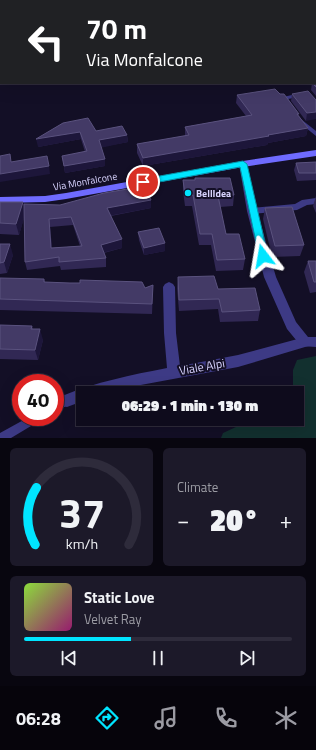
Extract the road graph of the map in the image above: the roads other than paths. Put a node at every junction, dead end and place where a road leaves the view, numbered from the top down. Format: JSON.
{"nodes":[{"id":1,"x":309,"y":93,"type":"edge"},
{"id":2,"x":290,"y":108,"type":"edge"},
{"id":3,"x":300,"y":120,"type":"edge"},
{"id":4,"x":316,"y":134,"type":"edge"},
{"id":5,"x":316,"y":153,"type":"edge"},
{"id":6,"x":243,"y":164,"type":"junction"},
{"id":7,"x":0,"y":200,"type":"edge"},
{"id":8,"x":316,"y":201,"type":"edge"},
{"id":9,"x":252,"y":211,"type":"junction"},
{"id":10,"x":169,"y":286,"type":"dead end"},
{"id":11,"x":310,"y":342,"type":"edge"},
{"id":12,"x":174,"y":372,"type":"junction"},
{"id":13,"x":110,"y":386,"type":"edge"},
{"id":14,"x":76,"y":397,"type":"edge"},
{"id":15,"x":67,"y":400,"type":"joint"},
{"id":16,"x":64,"y":402,"type":"edge"},
{"id":17,"x":22,"y":426,"type":"edge"},
{"id":18,"x":1,"y":438,"type":"edge"}],
"edges":[{"from":1,"to":2,"type":"lane"},
{"from":3,"to":4,"type":"lane"},
{"from":5,"to":6,"type":"main road","name":"Via Monfalcone"},
{"from":6,"to":7,"type":"main road","name":"Via Monfalcone"},
{"from":6,"to":9,"type":"street"},
{"from":8,"to":9,"type":"street"},
{"from":9,"to":11,"type":"street"},
{"from":10,"to":12,"type":"street"},
{"from":11,"to":12,"type":"street","name":"Viale Alpi"},
{"from":12,"to":13,"type":"street","name":"Viale Alpi"},
{"from":14,"to":15,"type":"street"},
{"from":15,"to":16,"type":"lane"},
{"from":17,"to":18,"type":"lane"}]}
